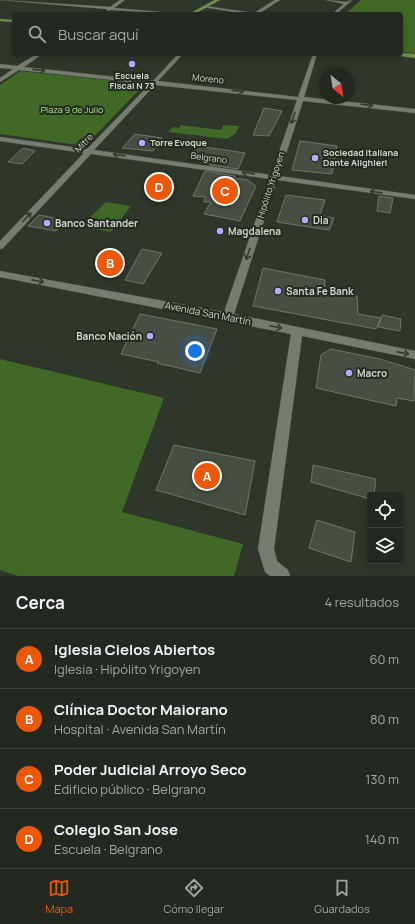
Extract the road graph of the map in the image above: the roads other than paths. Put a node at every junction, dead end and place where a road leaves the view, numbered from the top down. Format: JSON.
{"nodes":[{"id":1,"x":2,"y":0,"type":"edge"},
{"id":2,"x":16,"y":0,"type":"edge"},
{"id":3,"x":123,"y":0,"type":"edge"},
{"id":4,"x":218,"y":0,"type":"edge"},
{"id":5,"x":278,"y":0,"type":"edge"},
{"id":6,"x":328,"y":0,"type":"edge"},
{"id":7,"x":349,"y":1,"type":"edge"},
{"id":8,"x":5,"y":6,"type":"dead end"},
{"id":9,"x":205,"y":7,"type":"junction"},
{"id":10,"x":110,"y":8,"type":"junction"},
{"id":11,"x":105,"y":12,"type":"edge"},
{"id":12,"x":158,"y":12,"type":"edge"},
{"id":13,"x":195,"y":12,"type":"edge"},
{"id":14,"x":241,"y":12,"type":"edge"},
{"id":15,"x":258,"y":12,"type":"edge"},
{"id":16,"x":336,"y":12,"type":"edge"},
{"id":17,"x":0,"y":20,"type":"edge"},
{"id":18,"x":12,"y":21,"type":"edge"},
{"id":19,"x":403,"y":55,"type":"edge"},
{"id":20,"x":37,"y":56,"type":"edge"},
{"id":21,"x":179,"y":56,"type":"edge"},
{"id":22,"x":314,"y":56,"type":"edge"},
{"id":23,"x":415,"y":56,"type":"edge"},
{"id":24,"x":0,"y":66,"type":"edge"},
{"id":25,"x":19,"y":68,"type":"junction"},
{"id":26,"x":0,"y":80,"type":"edge"},
{"id":27,"x":154,"y":83,"type":"junction"},
{"id":28,"x":300,"y":97,"type":"junction"},
{"id":29,"x":415,"y":111,"type":"edge"},
{"id":30,"x":0,"y":139,"type":"edge"},
{"id":31,"x":90,"y":150,"type":"junction"},
{"id":32,"x":273,"y":177,"type":"junction"},
{"id":33,"x":415,"y":197,"type":"edge"},
{"id":34,"x":0,"y":246,"type":"edge"},
{"id":35,"x":0,"y":274,"type":"edge"},
{"id":36,"x":228,"y":317,"type":"junction"},
{"id":37,"x":297,"y":332,"type":"junction"},
{"id":38,"x":415,"y":355,"type":"edge"},
{"id":39,"x":282,"y":576,"type":"edge"}],
"edges":[{"from":1,"to":2,"type":"street"},
{"from":2,"to":8,"type":"street"},
{"from":2,"to":10,"type":"street"},
{"from":3,"to":10,"type":"street"},
{"from":4,"to":9,"type":"main road"},
{"from":5,"to":15,"type":"street"},
{"from":6,"to":7,"type":"street"},
{"from":7,"to":16,"type":"street"},
{"from":9,"to":13,"type":"main road"},
{"from":9,"to":14,"type":"street"},
{"from":10,"to":11,"type":"street"},
{"from":10,"to":12,"type":"street"},
{"from":17,"to":18,"type":"main road"},
{"from":19,"to":23,"type":"main road"},
{"from":20,"to":25,"type":"street"},
{"from":21,"to":27,"type":"street","name":"Mitre"},
{"from":22,"to":28,"type":"street","name":"Hipólito Yrigoyen"},
{"from":24,"to":25,"type":"street","name":"Moreno"},
{"from":25,"to":26,"type":"street"},
{"from":25,"to":27,"type":"street","name":"Moreno","one_way":true},
{"from":27,"to":28,"type":"street","name":"Moreno","one_way":true},
{"from":27,"to":31,"type":"street","name":"Mitre"},
{"from":28,"to":29,"type":"street","name":"Moreno","one_way":true},
{"from":28,"to":32,"type":"street","name":"Hipólito Yrigoyen","one_way":true},
{"from":30,"to":31,"type":"street","name":"Belgrano"},
{"from":32,"to":31,"type":"street","name":"Belgrano","one_way":true},
{"from":34,"to":31,"type":"street","name":"Mitre","one_way":true},
{"from":33,"to":32,"type":"street","name":"Belgrano","one_way":true},
{"from":32,"to":36,"type":"street","name":"Hipólito Yrigoyen","one_way":true},
{"from":35,"to":36,"type":"street","name":"Avenida San Martín","one_way":true},
{"from":36,"to":37,"type":"street","name":"Avenida San Martín","one_way":true},
{"from":37,"to":38,"type":"street","name":"Avenida San Martín","one_way":true},
{"from":37,"to":39,"type":"street"}]}
